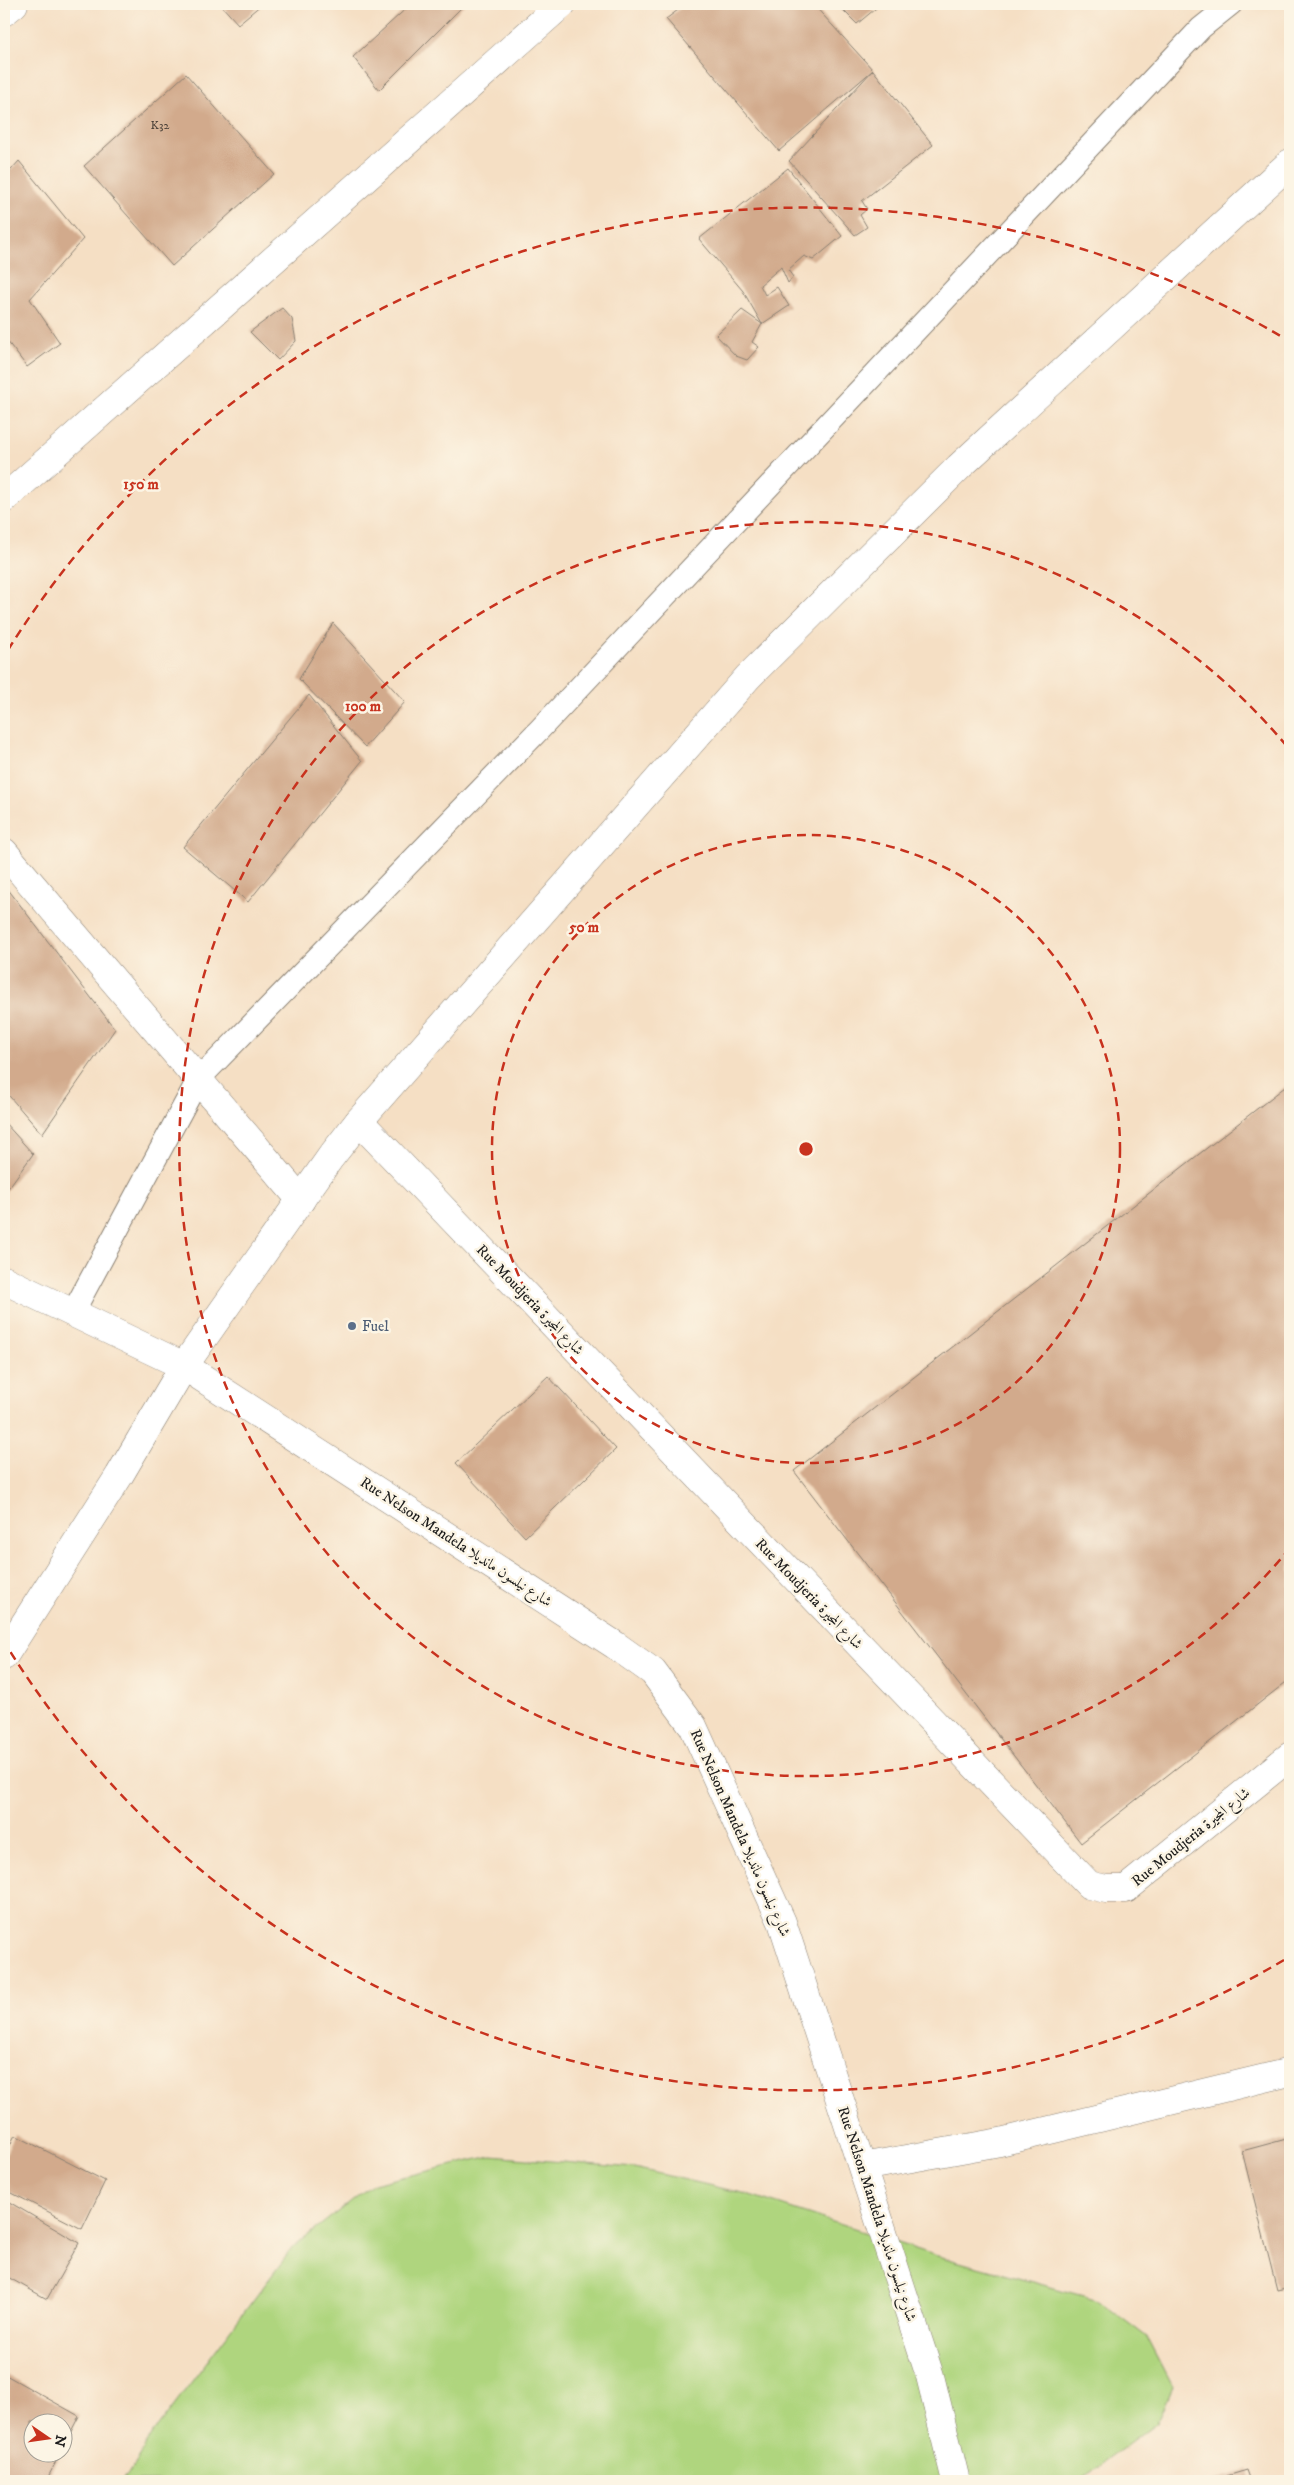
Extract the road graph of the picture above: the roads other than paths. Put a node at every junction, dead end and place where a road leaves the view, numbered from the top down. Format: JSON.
{"nodes":[{"id":1,"x":14,"y":4,"type":"edge"},
{"id":2,"x":562,"y":4,"type":"edge"},
{"id":3,"x":1231,"y":4,"type":"edge"},
{"id":4,"x":4,"y":12,"type":"edge"},
{"id":5,"x":1290,"y":163,"type":"edge"},
{"id":6,"x":4,"y":499,"type":"edge"},
{"id":7,"x":4,"y":852,"type":"edge"},
{"id":8,"x":198,"y":1080,"type":"junction"},
{"id":9,"x":359,"y":1121,"type":"junction"},
{"id":10,"x":300,"y":1200,"type":"junction"},
{"id":11,"x":4,"y":1280,"type":"edge"},
{"id":12,"x":72,"y":1314,"type":"junction"},
{"id":13,"x":184,"y":1366,"type":"junction"},
{"id":14,"x":4,"y":1656,"type":"edge"},
{"id":15,"x":1290,"y":1756,"type":"edge"},
{"id":16,"x":1290,"y":2072,"type":"edge"},
{"id":17,"x":862,"y":2167,"type":"junction"},
{"id":18,"x":956,"y":2481,"type":"edge"}],
"edges":[{"from":1,"to":4,"type":"street"},
{"from":2,"to":6,"type":"street"},
{"from":3,"to":8,"type":"lane"},
{"from":5,"to":9,"type":"street"},
{"from":7,"to":8,"type":"street"},
{"from":8,"to":10,"type":"street"},
{"from":8,"to":12,"type":"lane"},
{"from":9,"to":10,"type":"street"},
{"from":9,"to":15,"type":"street","name":"Rue Moudjeria شارع المجيرة"},
{"from":10,"to":13,"type":"street"},
{"from":11,"to":12,"type":"street","name":"Rue Nelson Mandela شارع نيلسون مانديلا"},
{"from":12,"to":13,"type":"street","name":"Rue Nelson Mandela شارع نيلسون مانديلا"},
{"from":13,"to":14,"type":"street"},
{"from":13,"to":17,"type":"street","name":"Rue Nelson Mandela شارع نيلسون مانديلا"},
{"from":16,"to":17,"type":"street"},
{"from":17,"to":18,"type":"street","name":"Rue Nelson Mandela شارع نيلسون مانديلا"}]}
